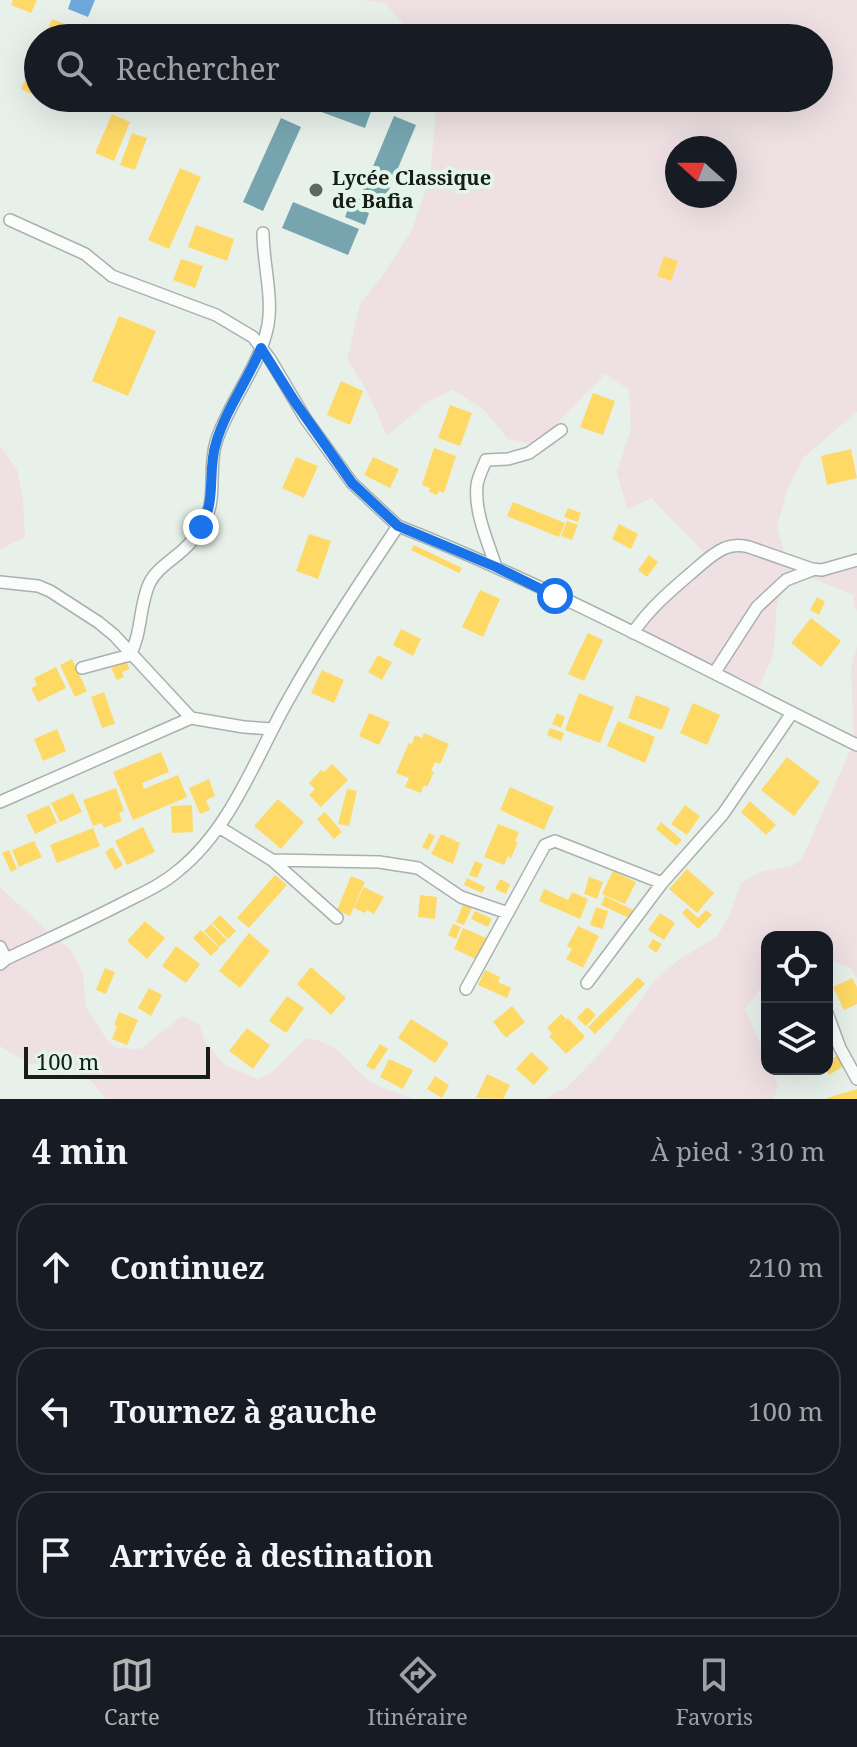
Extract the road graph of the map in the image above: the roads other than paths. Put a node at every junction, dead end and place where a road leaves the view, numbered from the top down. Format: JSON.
{"nodes":[{"id":1,"x":10,"y":220,"type":"dead end"},
{"id":2,"x":263,"y":233,"type":"dead end"},
{"id":3,"x":261,"y":348,"type":"junction"},
{"id":4,"x":561,"y":430,"type":"dead end"},
{"id":5,"x":398,"y":526,"type":"junction"},
{"id":6,"x":857,"y":560,"type":"edge"},
{"id":7,"x":496,"y":567,"type":"junction"},
{"id":8,"x":812,"y":569,"type":"junction"},
{"id":9,"x":0,"y":582,"type":"edge"},
{"id":10,"x":633,"y":633,"type":"junction"},
{"id":11,"x":130,"y":655,"type":"junction"},
{"id":12,"x":82,"y":668,"type":"dead end"},
{"id":13,"x":715,"y":672,"type":"junction"},
{"id":14,"x":792,"y":713,"type":"junction"},
{"id":15,"x":191,"y":718,"type":"junction"},
{"id":16,"x":272,"y":729,"type":"junction"},
{"id":17,"x":857,"y":745,"type":"edge"},
{"id":18,"x":0,"y":802,"type":"edge"},
{"id":19,"x":219,"y":827,"type":"junction"},
{"id":20,"x":272,"y":860,"type":"junction"},
{"id":21,"x":662,"y":883,"type":"junction"},
{"id":22,"x":508,"y":913,"type":"junction"},
{"id":23,"x":337,"y":918,"type":"dead end"},
{"id":24,"x":0,"y":947,"type":"edge"},
{"id":25,"x":3,"y":962,"type":"edge"},
{"id":26,"x":587,"y":983,"type":"dead end"},
{"id":27,"x":466,"y":989,"type":"dead end"},
{"id":28,"x":833,"y":1029,"type":"edge"},
{"id":29,"x":857,"y":1079,"type":"edge"}],
"edges":[{"from":1,"to":3,"type":"street"},
{"from":2,"to":3,"type":"street"},
{"from":3,"to":5,"type":"street"},
{"from":3,"to":11,"type":"street"},
{"from":4,"to":7,"type":"street"},
{"from":5,"to":7,"type":"street"},
{"from":5,"to":16,"type":"street"},
{"from":6,"to":8,"type":"street"},
{"from":7,"to":10,"type":"street"},
{"from":8,"to":10,"type":"street"},
{"from":8,"to":13,"type":"street"},
{"from":9,"to":11,"type":"street"},
{"from":10,"to":13,"type":"street"},
{"from":11,"to":12,"type":"street"},
{"from":11,"to":15,"type":"street"},
{"from":13,"to":14,"type":"street"},
{"from":14,"to":17,"type":"street"},
{"from":14,"to":21,"type":"street"},
{"from":15,"to":16,"type":"street"},
{"from":15,"to":18,"type":"street"},
{"from":16,"to":19,"type":"street"},
{"from":19,"to":20,"type":"street"},
{"from":19,"to":25,"type":"street"},
{"from":20,"to":22,"type":"street"},
{"from":20,"to":23,"type":"street"},
{"from":21,"to":22,"type":"street"},
{"from":21,"to":26,"type":"street"},
{"from":22,"to":27,"type":"street"},
{"from":24,"to":25,"type":"street"},
{"from":28,"to":29,"type":"street"}]}
